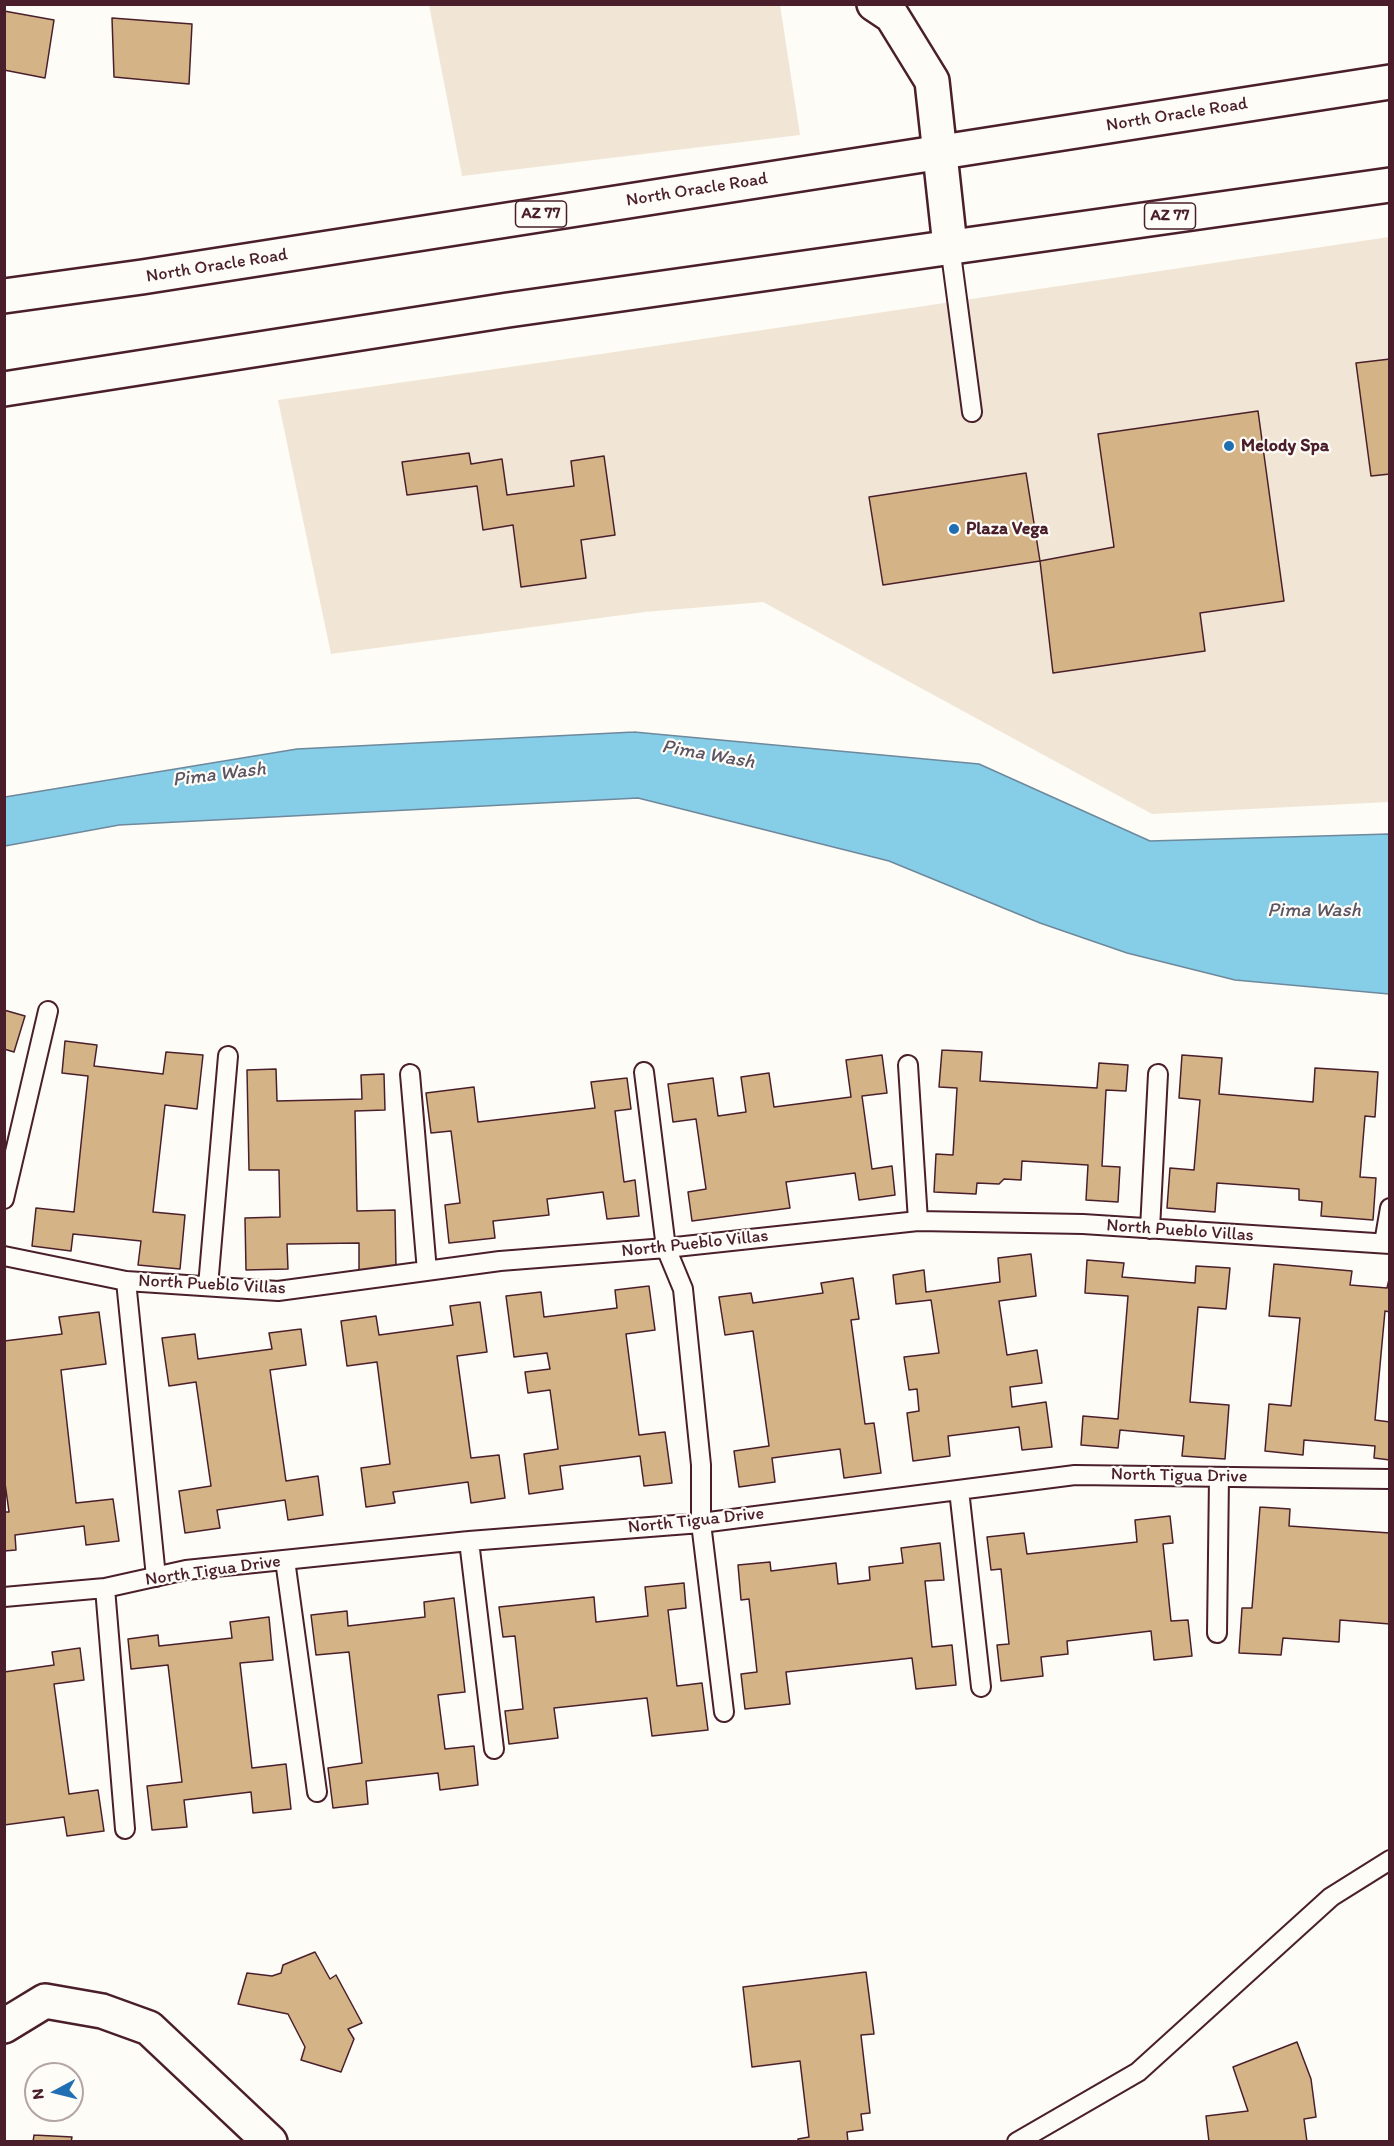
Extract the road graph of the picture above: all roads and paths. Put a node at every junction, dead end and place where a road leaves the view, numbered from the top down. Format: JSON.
{"nodes":[{"id":1,"x":874,"y":4,"type":"edge"},
{"id":2,"x":1389,"y":82,"type":"edge"},
{"id":3,"x":940,"y":151,"type":"junction"},
{"id":4,"x":1389,"y":184,"type":"edge"},
{"id":5,"x":950,"y":246,"type":"junction"},
{"id":6,"x":4,"y":296,"type":"edge"},
{"id":7,"x":4,"y":388,"type":"edge"},
{"id":8,"x":972,"y":412,"type":"dead end"},
{"id":9,"x":48,"y":1011,"type":"dead end"},
{"id":10,"x":228,"y":1056,"type":"dead end"},
{"id":11,"x":908,"y":1065,"type":"dead end"},
{"id":12,"x":644,"y":1072,"type":"dead end"},
{"id":13,"x":410,"y":1074,"type":"dead end"},
{"id":14,"x":1158,"y":1074,"type":"dead end"},
{"id":15,"x":4,"y":1199,"type":"edge"},
{"id":16,"x":1389,"y":1208,"type":"edge"},
{"id":17,"x":918,"y":1221,"type":"junction"},
{"id":18,"x":1150,"y":1228,"type":"junction"},
{"id":19,"x":1387,"y":1244,"type":"edge"},
{"id":20,"x":666,"y":1248,"type":"junction"},
{"id":21,"x":4,"y":1256,"type":"edge"},
{"id":22,"x":427,"y":1271,"type":"junction"},
{"id":23,"x":126,"y":1281,"type":"junction"},
{"id":24,"x":208,"y":1286,"type":"junction"},
{"id":25,"x":1219,"y":1477,"type":"junction"},
{"id":26,"x":1389,"y":1479,"type":"edge"},
{"id":27,"x":959,"y":1490,"type":"junction"},
{"id":28,"x":701,"y":1523,"type":"junction"},
{"id":29,"x":469,"y":1541,"type":"junction"},
{"id":30,"x":285,"y":1560,"type":"junction"},
{"id":31,"x":156,"y":1577,"type":"junction"},
{"id":32,"x":105,"y":1588,"type":"junction"},
{"id":33,"x":4,"y":1597,"type":"edge"},
{"id":34,"x":1217,"y":1633,"type":"dead end"},
{"id":35,"x":981,"y":1687,"type":"dead end"},
{"id":36,"x":723,"y":1712,"type":"dead end"},
{"id":37,"x":494,"y":1749,"type":"dead end"},
{"id":38,"x":317,"y":1792,"type":"dead end"},
{"id":39,"x":125,"y":1829,"type":"dead end"},
{"id":40,"x":1389,"y":1860,"type":"edge"},
{"id":41,"x":4,"y":2026,"type":"edge"},
{"id":42,"x":270,"y":2142,"type":"edge"},
{"id":43,"x":1017,"y":2142,"type":"edge"}],
"edges":[{"from":1,"to":3,"type":"main road"},
{"from":2,"to":3,"type":"main road","name":"North Oracle Road","number":"AZ 77"},
{"from":3,"to":5,"type":"main road"},
{"from":3,"to":6,"type":"main road","name":"North Oracle Road","number":"AZ 77"},
{"from":4,"to":5,"type":"main road","number":"AZ 77"},
{"from":5,"to":7,"type":"main road","number":"AZ 77"},
{"from":5,"to":8,"type":"lane"},
{"from":9,"to":15,"type":"lane"},
{"from":10,"to":24,"type":"lane"},
{"from":11,"to":17,"type":"lane"},
{"from":12,"to":20,"type":"lane"},
{"from":13,"to":22,"type":"lane"},
{"from":14,"to":18,"type":"lane"},
{"from":16,"to":19,"type":"lane"},
{"from":17,"to":18,"type":"lane","name":"North Pueblo Villas"},
{"from":17,"to":20,"type":"lane","name":"North Pueblo Villas"},
{"from":18,"to":19,"type":"lane","name":"North Pueblo Villas"},
{"from":20,"to":22,"type":"lane","name":"North Pueblo Villas"},
{"from":20,"to":28,"type":"lane"},
{"from":21,"to":23,"type":"lane","name":"North Pueblo Villas"},
{"from":22,"to":24,"type":"lane","name":"North Pueblo Villas"},
{"from":23,"to":24,"type":"lane","name":"North Pueblo Villas"},
{"from":23,"to":31,"type":"lane"},
{"from":25,"to":26,"type":"lane","name":"North Tigua Drive"},
{"from":25,"to":27,"type":"lane","name":"North Tigua Drive"},
{"from":25,"to":34,"type":"lane"},
{"from":27,"to":28,"type":"lane","name":"North Tigua Drive"},
{"from":27,"to":35,"type":"lane"},
{"from":28,"to":29,"type":"lane","name":"North Tigua Drive"},
{"from":28,"to":36,"type":"lane"},
{"from":29,"to":30,"type":"lane","name":"North Tigua Drive"},
{"from":29,"to":37,"type":"lane"},
{"from":30,"to":31,"type":"lane","name":"North Tigua Drive"},
{"from":30,"to":38,"type":"lane"},
{"from":31,"to":32,"type":"lane","name":"North Tigua Drive"},
{"from":32,"to":33,"type":"lane","name":"North Tigua Drive"},
{"from":32,"to":39,"type":"lane"},
{"from":40,"to":43,"type":"lane"},
{"from":41,"to":42,"type":"main road"}]}
